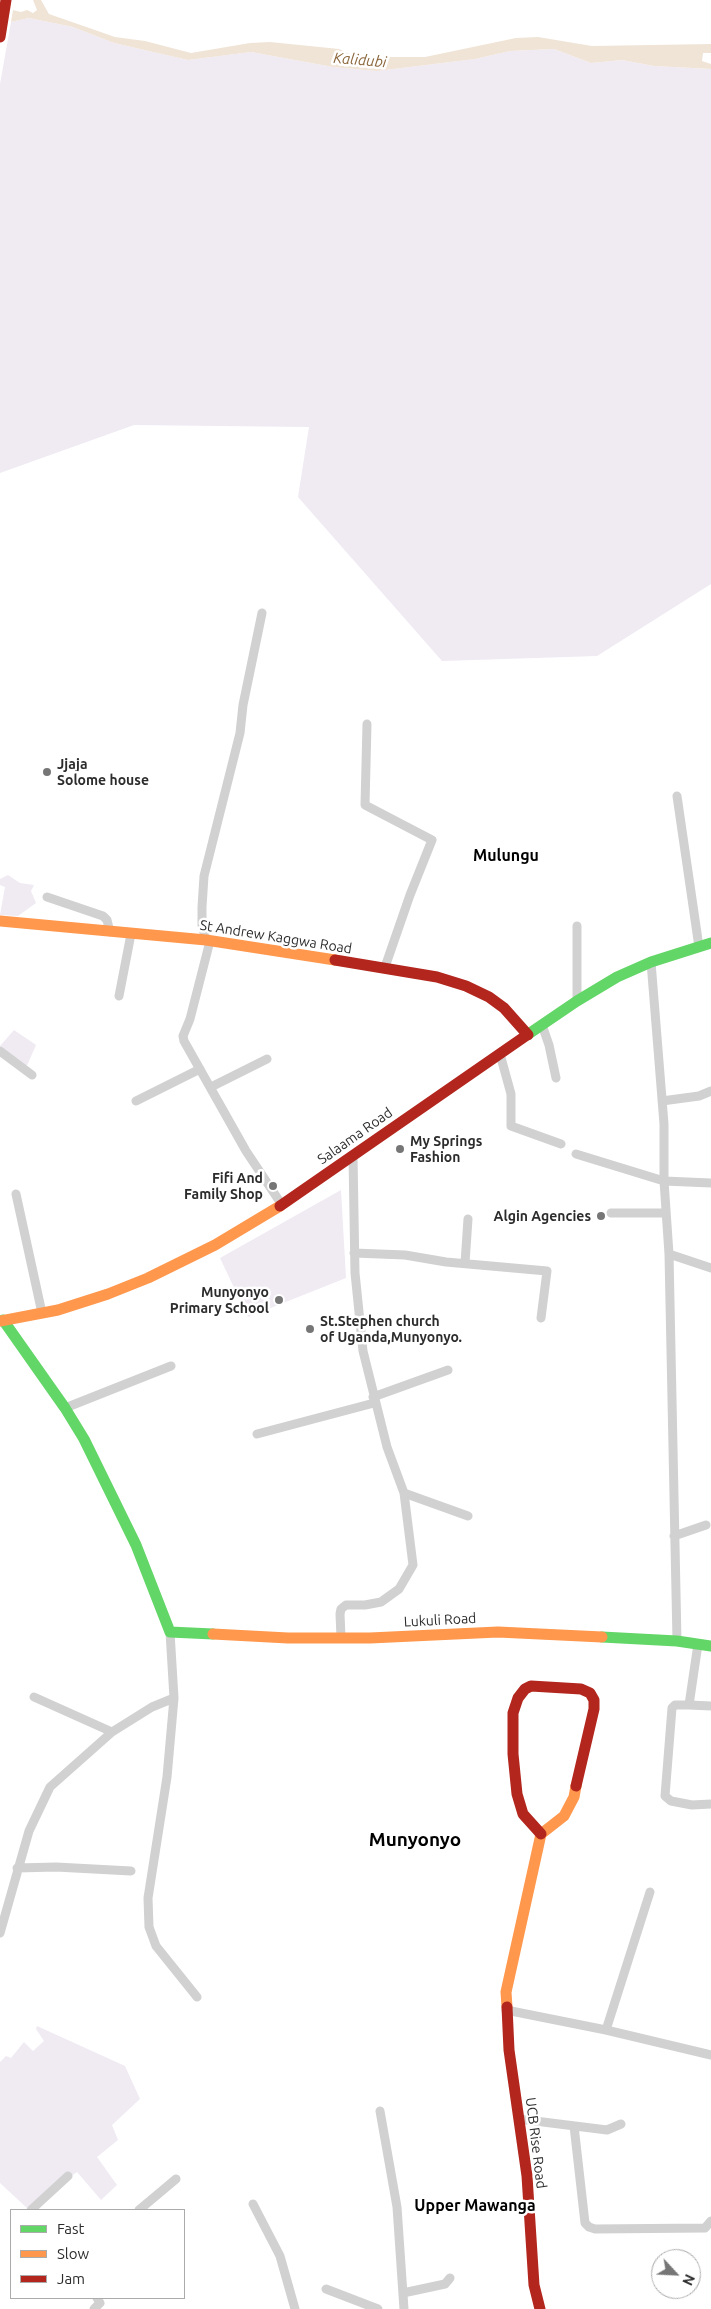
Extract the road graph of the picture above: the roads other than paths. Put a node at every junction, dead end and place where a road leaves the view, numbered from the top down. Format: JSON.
{"nodes":[{"id":1,"x":6,"y":0,"type":"edge"},
{"id":2,"x":0,"y":36,"type":"edge"},
{"id":3,"x":262,"y":613,"type":"dead end"},
{"id":4,"x":366,"y":724,"type":"dead end"},
{"id":5,"x":677,"y":796,"type":"dead end"},
{"id":6,"x":47,"y":897,"type":"dead end"},
{"id":7,"x":0,"y":921,"type":"edge"},
{"id":8,"x":577,"y":926,"type":"dead end"},
{"id":9,"x":110,"y":932,"type":"junction"},
{"id":10,"x":131,"y":934,"type":"junction"},
{"id":11,"x":208,"y":941,"type":"junction"},
{"id":12,"x":711,"y":943,"type":"edge"},
{"id":13,"x":699,"y":946,"type":"junction"},
{"id":14,"x":651,"y":962,"type":"junction"},
{"id":15,"x":385,"y":967,"type":"junction"},
{"id":16,"x":118,"y":996,"type":"dead end"},
{"id":17,"x":577,"y":1001,"type":"junction"},
{"id":18,"x":542,"y":1025,"type":"junction"},
{"id":19,"x":528,"y":1035,"type":"junction"},
{"id":20,"x":0,"y":1051,"type":"edge"},
{"id":21,"x":500,"y":1054,"type":"junction"},
{"id":22,"x":267,"y":1059,"type":"dead end"},
{"id":23,"x":200,"y":1069,"type":"junction"},
{"id":24,"x":32,"y":1075,"type":"dead end"},
{"id":25,"x":556,"y":1078,"type":"dead end"},
{"id":26,"x":211,"y":1087,"type":"junction"},
{"id":27,"x":711,"y":1092,"type":"edge"},
{"id":28,"x":136,"y":1101,"type":"dead end"},
{"id":29,"x":662,"y":1101,"type":"junction"},
{"id":30,"x":561,"y":1144,"type":"dead end"},
{"id":31,"x":576,"y":1154,"type":"dead end"},
{"id":32,"x":353,"y":1156,"type":"junction"},
{"id":33,"x":664,"y":1181,"type":"junction"},
{"id":34,"x":711,"y":1183,"type":"edge"},
{"id":35,"x":16,"y":1194,"type":"dead end"},
{"id":36,"x":282,"y":1205,"type":"junction"},
{"id":37,"x":611,"y":1213,"type":"dead end"},
{"id":38,"x":666,"y":1213,"type":"junction"},
{"id":39,"x":468,"y":1220,"type":"dead end"},
{"id":40,"x":354,"y":1253,"type":"junction"},
{"id":41,"x":669,"y":1254,"type":"junction"},
{"id":42,"x":465,"y":1263,"type":"junction"},
{"id":43,"x":711,"y":1268,"type":"edge"},
{"id":44,"x":42,"y":1313,"type":"junction"},
{"id":45,"x":541,"y":1318,"type":"dead end"},
{"id":46,"x":2,"y":1320,"type":"edge"},
{"id":47,"x":171,"y":1366,"type":"dead end"},
{"id":48,"x":448,"y":1370,"type":"dead end"},
{"id":49,"x":373,"y":1400,"type":"junction"},
{"id":50,"x":65,"y":1408,"type":"junction"},
{"id":51,"x":257,"y":1434,"type":"dead end"},
{"id":52,"x":404,"y":1493,"type":"junction"},
{"id":53,"x":468,"y":1516,"type":"dead end"},
{"id":54,"x":706,"y":1524,"type":"dead end"},
{"id":55,"x":674,"y":1536,"type":"junction"},
{"id":56,"x":170,"y":1632,"type":"junction"},
{"id":57,"x":341,"y":1637,"type":"junction"},
{"id":58,"x":677,"y":1641,"type":"junction"},
{"id":59,"x":698,"y":1644,"type":"junction"},
{"id":60,"x":711,"y":1646,"type":"edge"},
{"id":61,"x":34,"y":1697,"type":"dead end"},
{"id":62,"x":174,"y":1698,"type":"junction"},
{"id":63,"x":689,"y":1705,"type":"junction"},
{"id":64,"x":711,"y":1706,"type":"edge"},
{"id":65,"x":112,"y":1732,"type":"junction"},
{"id":66,"x":711,"y":1804,"type":"edge"},
{"id":67,"x":540,"y":1834,"type":"junction"},
{"id":68,"x":17,"y":1868,"type":"junction"},
{"id":69,"x":131,"y":1871,"type":"dead end"},
{"id":70,"x":650,"y":1892,"type":"dead end"},
{"id":71,"x":0,"y":1934,"type":"edge"},
{"id":72,"x":197,"y":1997,"type":"dead end"},
{"id":73,"x":506,"y":2010,"type":"junction"},
{"id":74,"x":606,"y":2030,"type":"junction"},
{"id":75,"x":711,"y":2054,"type":"edge"},
{"id":76,"x":380,"y":2111,"type":"dead end"},
{"id":77,"x":519,"y":2119,"type":"junction"},
{"id":78,"x":621,"y":2124,"type":"dead end"},
{"id":79,"x":574,"y":2126,"type":"junction"},
{"id":80,"x":68,"y":2176,"type":"dead end"},
{"id":81,"x":176,"y":2179,"type":"dead end"},
{"id":82,"x":253,"y":2204,"type":"dead end"},
{"id":83,"x":32,"y":2209,"type":"edge"},
{"id":84,"x":140,"y":2209,"type":"edge"},
{"id":85,"x":711,"y":2221,"type":"edge"},
{"id":86,"x":450,"y":2278,"type":"dead end"},
{"id":87,"x":326,"y":2289,"type":"dead end"},
{"id":88,"x":403,"y":2293,"type":"junction"},
{"id":89,"x":98,"y":2299,"type":"edge"},
{"id":90,"x":94,"y":2309,"type":"edge"},
{"id":91,"x":295,"y":2309,"type":"edge"},
{"id":92,"x":378,"y":2309,"type":"edge"},
{"id":93,"x":404,"y":2309,"type":"edge"},
{"id":94,"x":540,"y":2309,"type":"edge"}],
"edges":[{"from":1,"to":2,"type":"main road"},
{"from":3,"to":11,"type":"street"},
{"from":4,"to":15,"type":"street"},
{"from":5,"to":13,"type":"street"},
{"from":6,"to":9,"type":"street"},
{"from":7,"to":9,"type":"main road","name":"St Andrew Kaggwa Road"},
{"from":8,"to":17,"type":"street"},
{"from":9,"to":10,"type":"main road","name":"St Andrew Kaggwa Road"},
{"from":10,"to":11,"type":"main road","name":"St Andrew Kaggwa Road"},
{"from":10,"to":16,"type":"street"},
{"from":11,"to":15,"type":"main road","name":"St Andrew Kaggwa Road"},
{"from":11,"to":23,"type":"street"},
{"from":12,"to":13,"type":"main road","name":"Salaama Road"},
{"from":13,"to":14,"type":"main road","name":"Salaama Road"},
{"from":14,"to":17,"type":"main road","name":"Salaama Road"},
{"from":14,"to":29,"type":"street"},
{"from":15,"to":19,"type":"main road","name":"St Andrew Kaggwa Road"},
{"from":17,"to":18,"type":"main road","name":"Salaama Road"},
{"from":18,"to":19,"type":"main road","name":"Salaama Road"},
{"from":18,"to":25,"type":"street"},
{"from":19,"to":21,"type":"main road","name":"Salaama Road"},
{"from":20,"to":24,"type":"street"},
{"from":21,"to":30,"type":"street"},
{"from":21,"to":32,"type":"main road","name":"Salaama Road"},
{"from":22,"to":26,"type":"street"},
{"from":23,"to":26,"type":"street"},
{"from":23,"to":28,"type":"street"},
{"from":26,"to":36,"type":"street"},
{"from":27,"to":29,"type":"street"},
{"from":29,"to":33,"type":"street"},
{"from":31,"to":33,"type":"street"},
{"from":32,"to":36,"type":"main road","name":"Salaama Road"},
{"from":32,"to":40,"type":"street"},
{"from":33,"to":34,"type":"street"},
{"from":33,"to":38,"type":"street"},
{"from":35,"to":44,"type":"street"},
{"from":36,"to":44,"type":"main road","name":"Salaama Road"},
{"from":37,"to":38,"type":"street"},
{"from":38,"to":41,"type":"street"},
{"from":39,"to":42,"type":"street"},
{"from":40,"to":42,"type":"street"},
{"from":40,"to":49,"type":"street"},
{"from":41,"to":43,"type":"street"},
{"from":41,"to":55,"type":"street"},
{"from":42,"to":45,"type":"street"},
{"from":44,"to":46,"type":"main road","name":"Salaama Road"},
{"from":46,"to":50,"type":"main road"},
{"from":47,"to":50,"type":"street"},
{"from":48,"to":49,"type":"street"},
{"from":49,"to":51,"type":"street"},
{"from":49,"to":52,"type":"street"},
{"from":50,"to":56,"type":"main road"},
{"from":52,"to":53,"type":"street"},
{"from":52,"to":57,"type":"street"},
{"from":54,"to":55,"type":"street"},
{"from":55,"to":58,"type":"street"},
{"from":56,"to":57,"type":"main road","name":"Lukuli Road"},
{"from":56,"to":62,"type":"street"},
{"from":57,"to":58,"type":"main road","name":"Lukuli Road"},
{"from":58,"to":59,"type":"main road","name":"Lukuli Road"},
{"from":59,"to":60,"type":"main road","name":"Lukuli Road"},
{"from":59,"to":63,"type":"street"},
{"from":61,"to":65,"type":"street"},
{"from":62,"to":65,"type":"street"},
{"from":62,"to":72,"type":"street"},
{"from":63,"to":64,"type":"street"},
{"from":63,"to":66,"type":"street"},
{"from":65,"to":68,"type":"street"},
{"from":67,"to":67,"type":"main road"},
{"from":67,"to":73,"type":"main road","name":"UCB Rise Road"},
{"from":68,"to":69,"type":"street"},
{"from":68,"to":71,"type":"street"},
{"from":70,"to":74,"type":"street"},
{"from":73,"to":74,"type":"street"},
{"from":73,"to":77,"type":"main road","name":"UCB Rise Road"},
{"from":74,"to":75,"type":"street"},
{"from":76,"to":88,"type":"street"},
{"from":77,"to":79,"type":"street"},
{"from":77,"to":94,"type":"main road","name":"UCB Rise Road"},
{"from":78,"to":79,"type":"street"},
{"from":79,"to":85,"type":"street"},
{"from":80,"to":83,"type":"street"},
{"from":81,"to":84,"type":"street"},
{"from":82,"to":91,"type":"street"},
{"from":86,"to":88,"type":"street"},
{"from":87,"to":92,"type":"street"},
{"from":88,"to":93,"type":"street"},
{"from":89,"to":90,"type":"street"}]}
